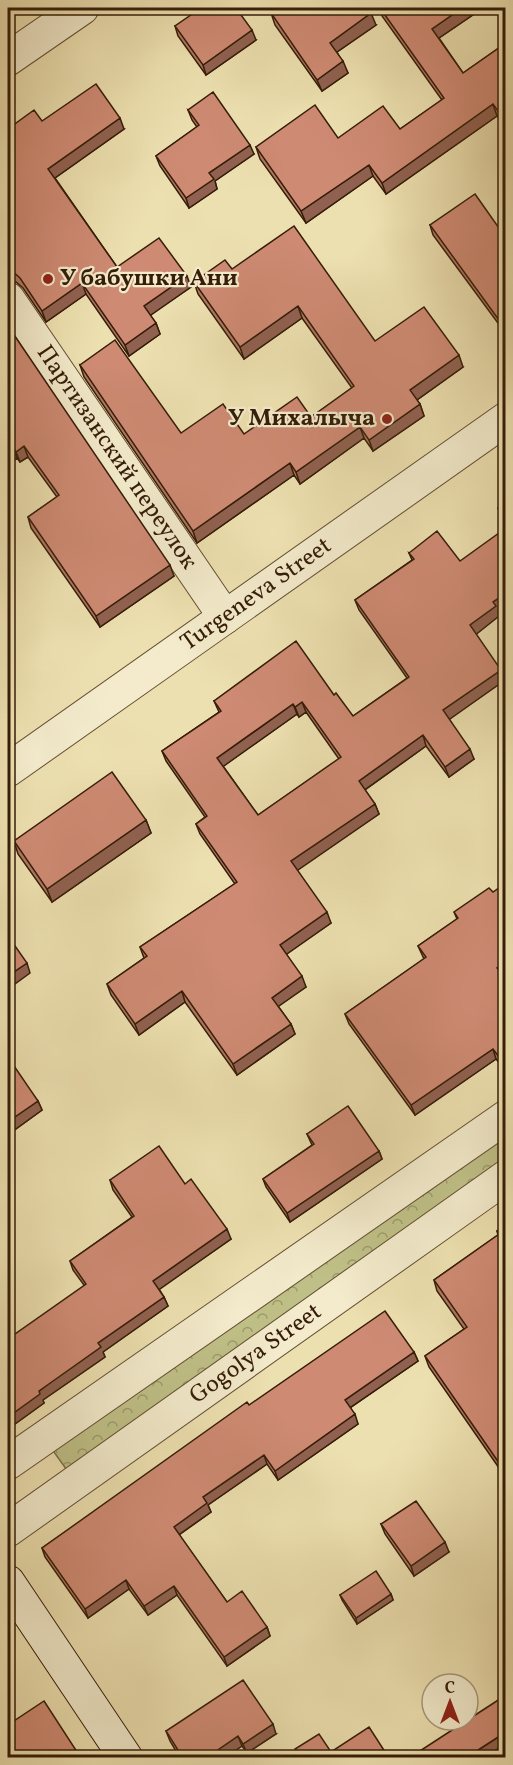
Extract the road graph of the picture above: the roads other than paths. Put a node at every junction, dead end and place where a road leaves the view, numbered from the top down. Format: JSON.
{"nodes":[{"id":1,"x":81,"y":8,"type":"edge"},
{"id":2,"x":8,"y":59,"type":"edge"},
{"id":3,"x":8,"y":299,"type":"edge"},
{"id":4,"x":506,"y":419,"type":"edge"},
{"id":5,"x":225,"y":616,"type":"junction"},
{"id":6,"x":8,"y":770,"type":"edge"},
{"id":7,"x":506,"y":1117,"type":"edge"},
{"id":8,"x":506,"y":1177,"type":"edge"},
{"id":9,"x":8,"y":1463,"type":"edge"},
{"id":10,"x":8,"y":1530,"type":"edge"},
{"id":11,"x":8,"y":1582,"type":"edge"},
{"id":12,"x":126,"y":1758,"type":"edge"}],
"edges":[{"from":1,"to":2,"type":"street"},
{"from":3,"to":5,"type":"street","name":"Партизанский переулок"},
{"from":4,"to":5,"type":"street","name":"Turgeneva Street"},
{"from":5,"to":6,"type":"street","name":"Turgeneva Street"},
{"from":7,"to":9,"type":"street"},
{"from":8,"to":10,"type":"street","name":"Gogolya Street"},
{"from":11,"to":12,"type":"street"}]}
